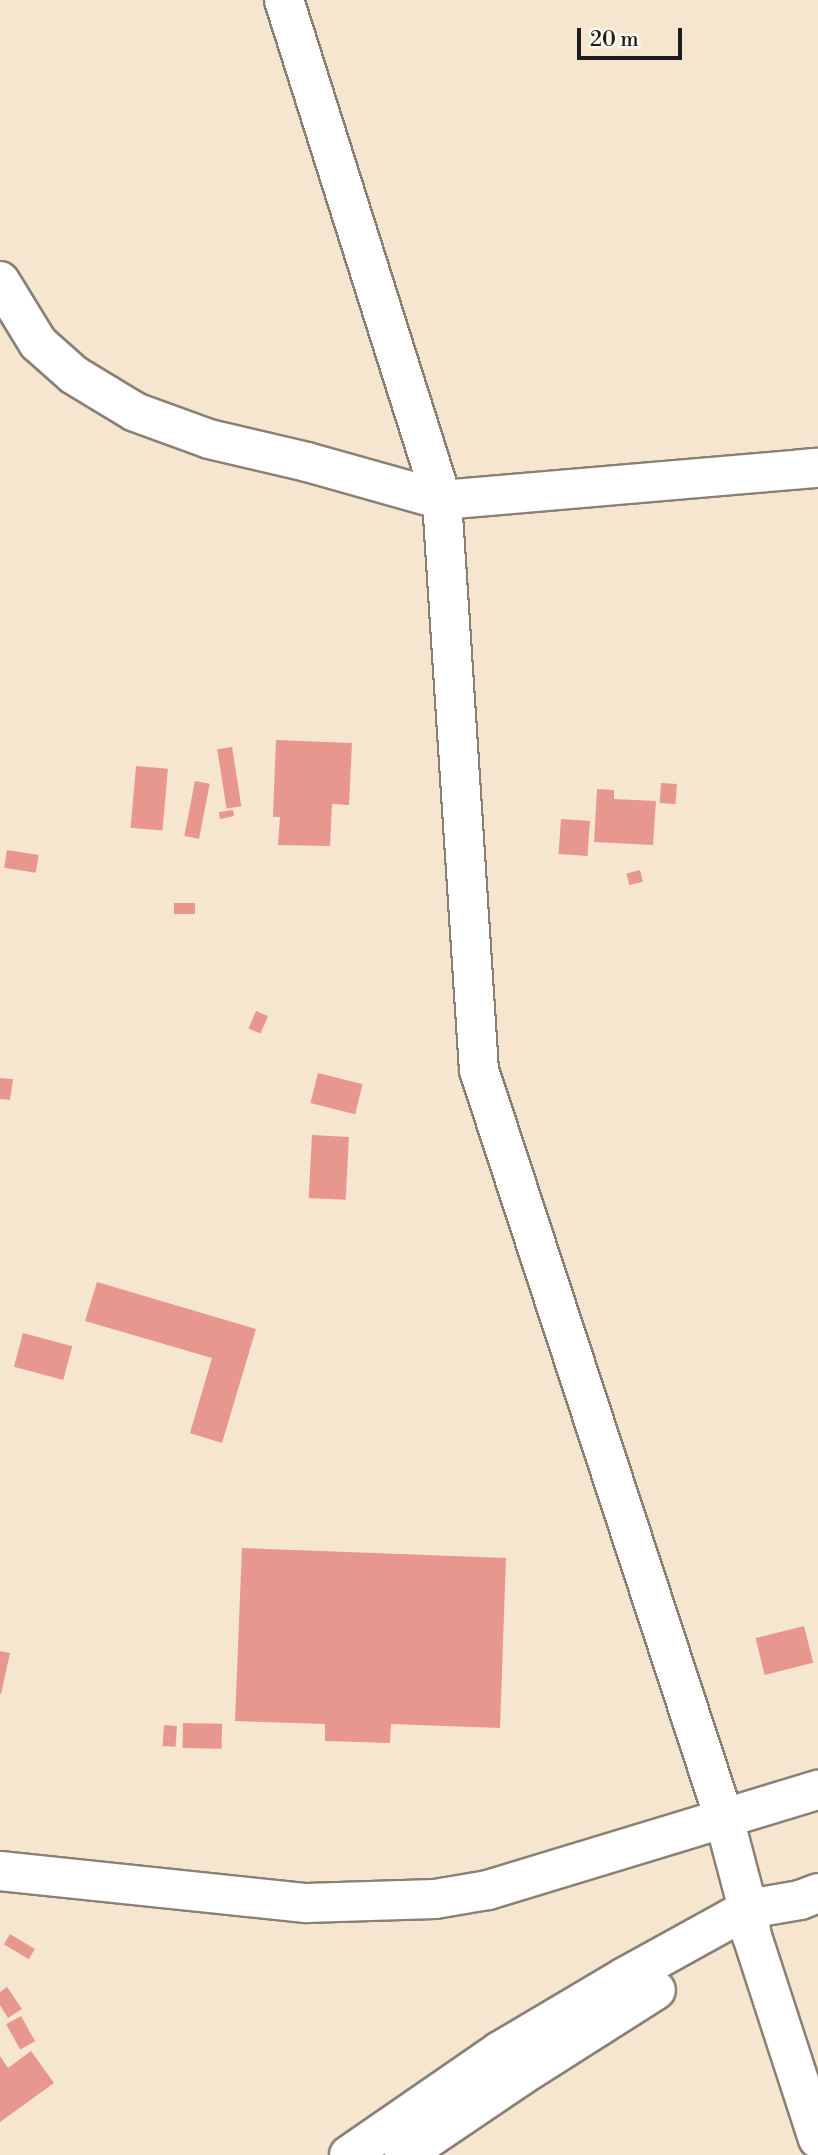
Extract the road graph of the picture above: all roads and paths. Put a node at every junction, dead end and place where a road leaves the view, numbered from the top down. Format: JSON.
{"nodes":[{"id":1,"x":284,"y":0,"type":"edge"},
{"id":2,"x":0,"y":281,"type":"edge"},
{"id":3,"x":818,"y":468,"type":"edge"},
{"id":4,"x":442,"y":500,"type":"junction"},
{"id":5,"x":818,"y":1790,"type":"edge"},
{"id":6,"x":723,"y":1818,"type":"junction"},
{"id":7,"x":0,"y":1871,"type":"edge"},
{"id":8,"x":809,"y":1896,"type":"edge"},
{"id":9,"x":750,"y":1922,"type":"junction"},
{"id":10,"x":818,"y":2139,"type":"edge"},
{"id":11,"x":349,"y":2155,"type":"edge"},
{"id":12,"x":404,"y":2155,"type":"edge"}],
"edges":[{"from":1,"to":4,"type":"main road"},
{"from":2,"to":4,"type":"main road"},
{"from":3,"to":4,"type":"main road"},
{"from":4,"to":6,"type":"main road"},
{"from":5,"to":6,"type":"main road"},
{"from":6,"to":7,"type":"main road"},
{"from":6,"to":9,"type":"main road"},
{"from":8,"to":9,"type":"main road"},
{"from":9,"to":10,"type":"main road"},
{"from":9,"to":11,"type":"main road"},
{"from":9,"to":12,"type":"main road"}]}
